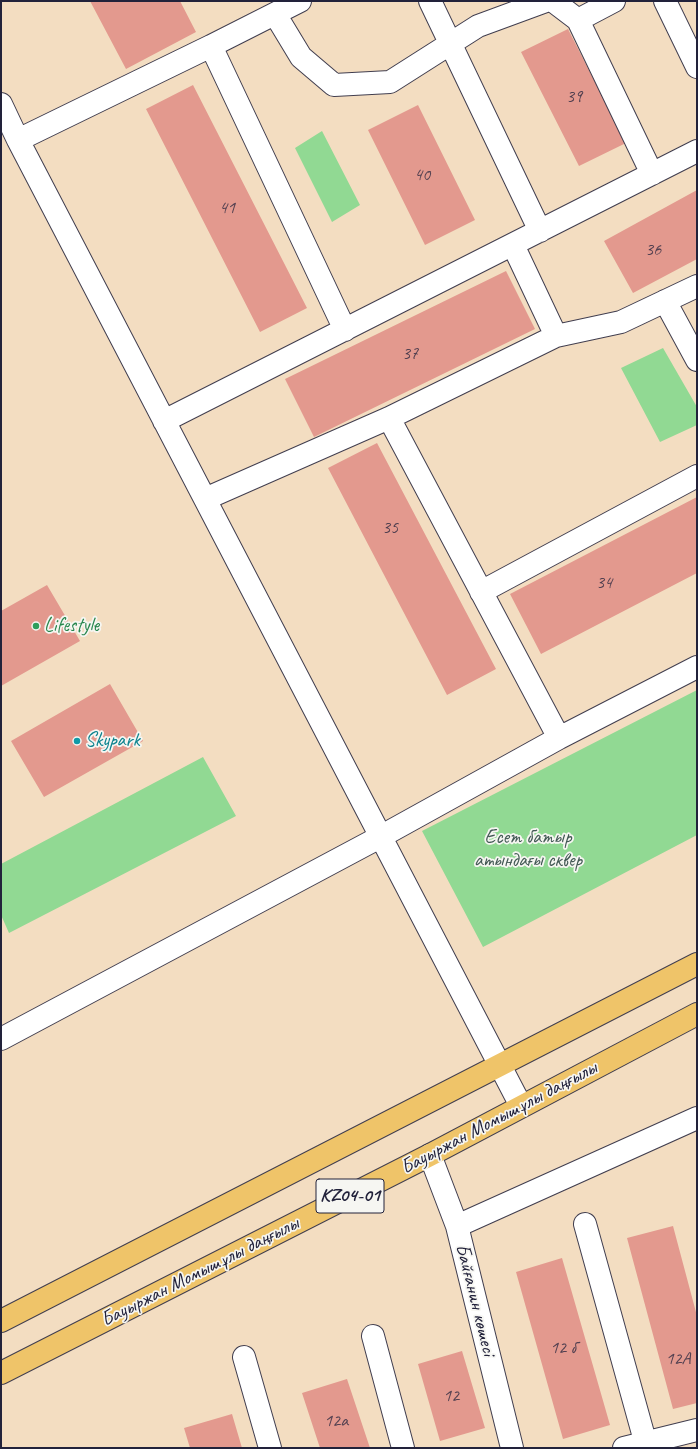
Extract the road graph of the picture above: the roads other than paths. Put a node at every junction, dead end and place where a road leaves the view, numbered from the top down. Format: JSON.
{"nodes":[{"id":1,"x":300,"y":1,"type":"edge"},
{"id":2,"x":430,"y":1,"type":"edge"},
{"id":3,"x":546,"y":1,"type":"edge"},
{"id":4,"x":553,"y":1,"type":"edge"},
{"id":5,"x":614,"y":1,"type":"edge"},
{"id":6,"x":666,"y":1,"type":"edge"},
{"id":7,"x":275,"y":14,"type":"junction"},
{"id":8,"x":578,"y":20,"type":"junction"},
{"id":9,"x":450,"y":43,"type":"junction"},
{"id":10,"x":211,"y":46,"type":"junction"},
{"id":11,"x":697,"y":67,"type":"edge"},
{"id":12,"x":1,"y":104,"type":"edge"},
{"id":13,"x":18,"y":140,"type":"junction"},
{"id":14,"x":697,"y":151,"type":"edge"},
{"id":15,"x":652,"y":174,"type":"junction"},
{"id":16,"x":540,"y":231,"type":"junction"},
{"id":17,"x":513,"y":245,"type":"junction"},
{"id":18,"x":697,"y":286,"type":"edge"},
{"id":19,"x":665,"y":301,"type":"junction"},
{"id":20,"x":345,"y":330,"type":"junction"},
{"id":21,"x":556,"y":336,"type":"junction"},
{"id":22,"x":697,"y":360,"type":"edge"},
{"id":23,"x":389,"y":418,"type":"junction"},
{"id":24,"x":164,"y":422,"type":"junction"},
{"id":25,"x":697,"y":476,"type":"edge"},
{"id":26,"x":205,"y":499,"type":"junction"},
{"id":27,"x":481,"y":592,"type":"junction"},
{"id":28,"x":697,"y":667,"type":"edge"},
{"id":29,"x":559,"y":738,"type":"junction"},
{"id":30,"x":380,"y":837,"type":"junction"},
{"id":31,"x":697,"y":964,"type":"edge"},
{"id":32,"x":697,"y":1014,"type":"edge"},
{"id":33,"x":1,"y":1039,"type":"edge"},
{"id":34,"x":500,"y":1065,"type":"junction"},
{"id":35,"x":521,"y":1106,"type":"junction"},
{"id":36,"x":697,"y":1118,"type":"edge"},
{"id":37,"x":430,"y":1155,"type":"junction"},
{"id":38,"x":585,"y":1224,"type":"dead end"},
{"id":39,"x":457,"y":1226,"type":"junction"},
{"id":40,"x":1,"y":1321,"type":"edge"},
{"id":41,"x":372,"y":1336,"type":"dead end"},
{"id":42,"x":244,"y":1357,"type":"dead end"},
{"id":43,"x":1,"y":1373,"type":"edge"},
{"id":44,"x":697,"y":1430,"type":"edge"},
{"id":45,"x":646,"y":1445,"type":"edge"},
{"id":46,"x":270,"y":1448,"type":"edge"},
{"id":47,"x":403,"y":1448,"type":"edge"},
{"id":48,"x":512,"y":1448,"type":"edge"},
{"id":49,"x":624,"y":1448,"type":"edge"}],
"edges":[{"from":1,"to":7,"type":"street"},
{"from":2,"to":9,"type":"street"},
{"from":3,"to":9,"type":"street"},
{"from":4,"to":8,"type":"street"},
{"from":5,"to":8,"type":"street"},
{"from":6,"to":11,"type":"street"},
{"from":7,"to":9,"type":"street"},
{"from":7,"to":10,"type":"street"},
{"from":8,"to":15,"type":"street"},
{"from":9,"to":16,"type":"street"},
{"from":10,"to":13,"type":"street"},
{"from":10,"to":20,"type":"street"},
{"from":12,"to":13,"type":"street"},
{"from":13,"to":24,"type":"street"},
{"from":14,"to":15,"type":"street"},
{"from":15,"to":16,"type":"street"},
{"from":16,"to":17,"type":"street"},
{"from":17,"to":20,"type":"street"},
{"from":17,"to":21,"type":"street"},
{"from":18,"to":19,"type":"street"},
{"from":19,"to":21,"type":"street"},
{"from":19,"to":22,"type":"street"},
{"from":20,"to":24,"type":"street"},
{"from":21,"to":23,"type":"street"},
{"from":23,"to":26,"type":"street"},
{"from":23,"to":27,"type":"street"},
{"from":24,"to":26,"type":"street"},
{"from":25,"to":27,"type":"street"},
{"from":26,"to":30,"type":"street"},
{"from":27,"to":29,"type":"street"},
{"from":28,"to":29,"type":"street"},
{"from":29,"to":30,"type":"street"},
{"from":30,"to":33,"type":"street"},
{"from":30,"to":34,"type":"street"},
{"from":31,"to":34,"type":"main road","number":"KZ04-01"},
{"from":32,"to":35,"type":"main road","name":"Бауыржан Момышұлы даңғылы","number":"KZ04-01"},
{"from":34,"to":35,"type":"street"},
{"from":34,"to":40,"type":"main road","number":"KZ04-01"},
{"from":35,"to":37,"type":"main road","name":"Бауыржан Момышұлы даңғылы","number":"KZ04-01"},
{"from":36,"to":39,"type":"street"},
{"from":37,"to":39,"type":"street","name":"Байғанин көшесі"},
{"from":37,"to":43,"type":"main road","name":"Бауыржан Момышұлы даңғылы","number":"KZ04-01"},
{"from":38,"to":45,"type":"street"},
{"from":39,"to":48,"type":"street","name":"Байғанин көшесі"},
{"from":41,"to":47,"type":"street"},
{"from":42,"to":46,"type":"street"},
{"from":44,"to":45,"type":"street"},
{"from":45,"to":49,"type":"street"}]}
